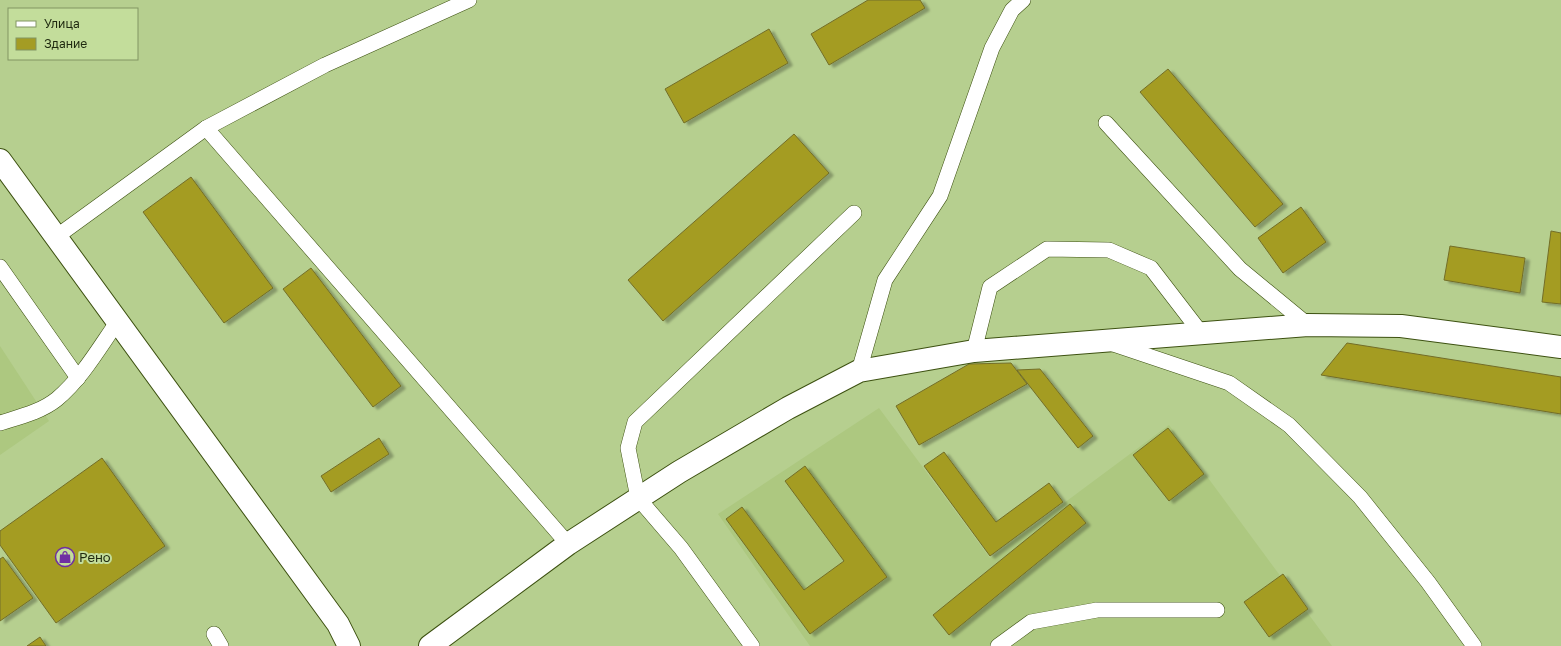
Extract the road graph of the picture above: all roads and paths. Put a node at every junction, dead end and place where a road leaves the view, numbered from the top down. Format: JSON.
{"nodes":[{"id":1,"x":469,"y":0,"type":"edge"},
{"id":2,"x":1023,"y":0,"type":"edge"},
{"id":3,"x":1106,"y":123,"type":"dead end"},
{"id":4,"x":206,"y":128,"type":"junction"},
{"id":5,"x":0,"y":160,"type":"edge"},
{"id":6,"x":854,"y":213,"type":"dead end"},
{"id":7,"x":56,"y":237,"type":"junction"},
{"id":8,"x":0,"y":267,"type":"edge"},
{"id":9,"x":118,"y":321,"type":"junction"},
{"id":10,"x":1308,"y":325,"type":"junction"},
{"id":11,"x":1201,"y":333,"type":"junction"},
{"id":12,"x":1104,"y":341,"type":"junction"},
{"id":13,"x":1561,"y":348,"type":"edge"},
{"id":14,"x":974,"y":351,"type":"junction"},
{"id":15,"x":860,"y":371,"type":"junction"},
{"id":16,"x":78,"y":378,"type":"junction"},
{"id":17,"x":0,"y":423,"type":"edge"},
{"id":18,"x":638,"y":498,"type":"junction"},
{"id":19,"x":568,"y":544,"type":"junction"},
{"id":20,"x":1217,"y":610,"type":"dead end"},
{"id":21,"x":349,"y":646,"type":"edge"},
{"id":22,"x":430,"y":646,"type":"edge"},
{"id":23,"x":752,"y":646,"type":"edge"},
{"id":24,"x":998,"y":646,"type":"edge"},
{"id":25,"x":1474,"y":646,"type":"edge"}],
"edges":[{"from":1,"to":4,"type":"lane"},
{"from":2,"to":15,"type":"lane"},
{"from":3,"to":10,"type":"lane"},
{"from":4,"to":7,"type":"lane"},
{"from":4,"to":19,"type":"lane"},
{"from":5,"to":7,"type":"street"},
{"from":6,"to":18,"type":"lane"},
{"from":7,"to":9,"type":"street"},
{"from":8,"to":16,"type":"lane"},
{"from":9,"to":16,"type":"lane"},
{"from":9,"to":21,"type":"street"},
{"from":10,"to":11,"type":"street"},
{"from":10,"to":13,"type":"street"},
{"from":11,"to":12,"type":"street"},
{"from":11,"to":14,"type":"lane"},
{"from":12,"to":14,"type":"street"},
{"from":12,"to":25,"type":"lane"},
{"from":14,"to":15,"type":"street"},
{"from":15,"to":18,"type":"street"},
{"from":16,"to":17,"type":"lane"},
{"from":18,"to":19,"type":"street"},
{"from":18,"to":23,"type":"lane"},
{"from":19,"to":22,"type":"street"},
{"from":20,"to":24,"type":"lane"}]}
